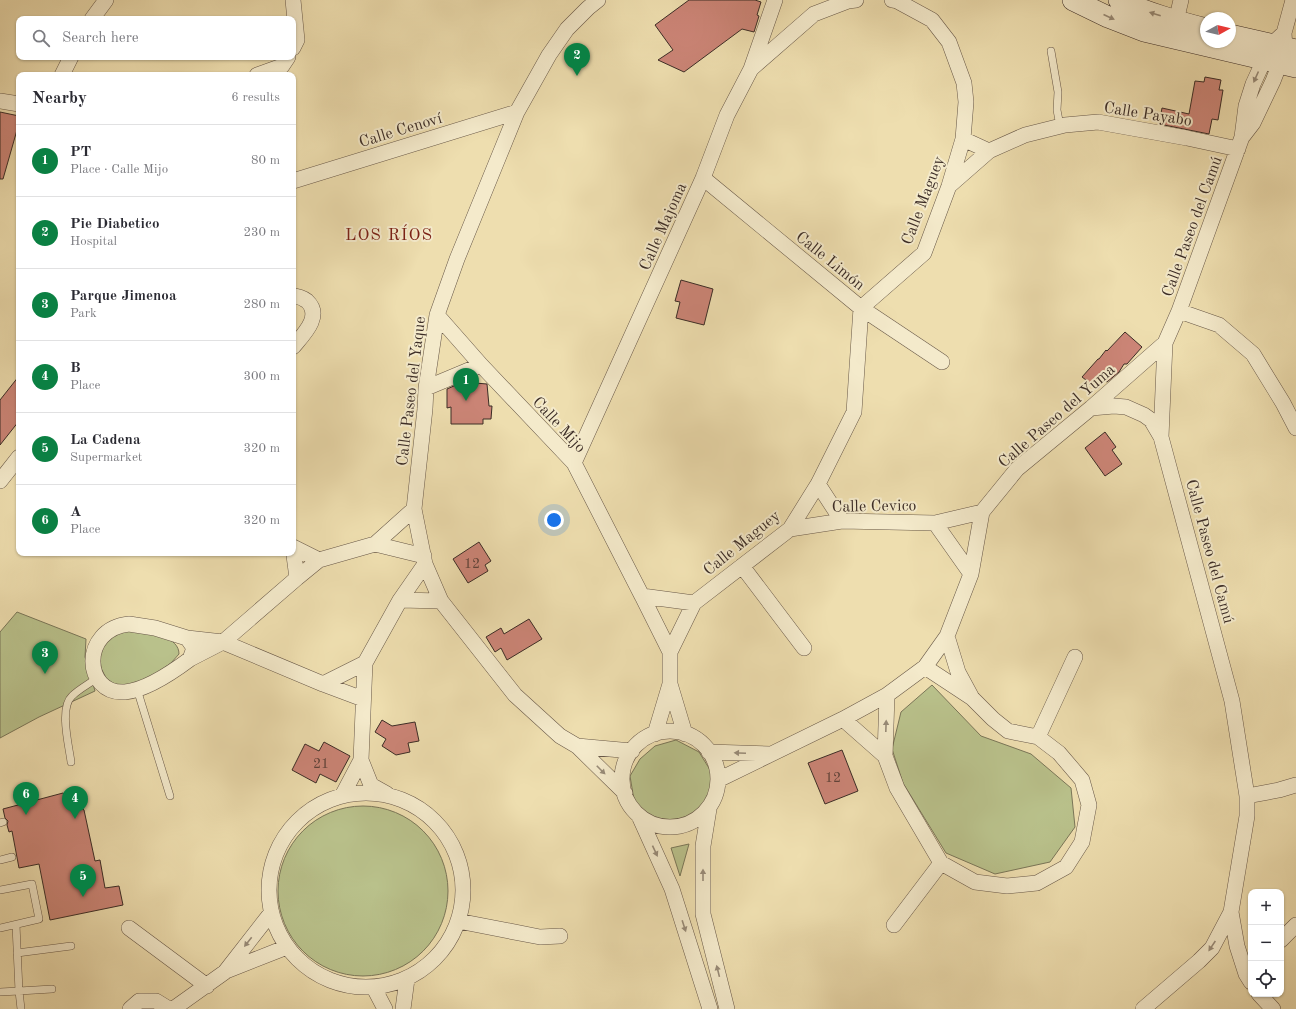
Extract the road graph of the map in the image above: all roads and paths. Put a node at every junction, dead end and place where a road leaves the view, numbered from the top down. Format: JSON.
{"nodes":[{"id":1,"x":106,"y":0,"type":"edge"},
{"id":2,"x":293,"y":0,"type":"edge"},
{"id":3,"x":598,"y":0,"type":"edge"},
{"id":4,"x":775,"y":0,"type":"edge"},
{"id":5,"x":856,"y":0,"type":"edge"},
{"id":6,"x":892,"y":0,"type":"edge"},
{"id":7,"x":1074,"y":0,"type":"edge"},
{"id":8,"x":1119,"y":0,"type":"edge"},
{"id":9,"x":1181,"y":0,"type":"edge"},
{"id":10,"x":1293,"y":0,"type":"edge"},
{"id":11,"x":94,"y":16,"type":"edge"},
{"id":12,"x":295,"y":16,"type":"edge"},
{"id":13,"x":1176,"y":21,"type":"junction"},
{"id":14,"x":1200,"y":27,"type":"edge"},
{"id":15,"x":296,"y":30,"type":"edge"},
{"id":16,"x":1236,"y":36,"type":"edge"},
{"id":17,"x":296,"y":42,"type":"edge"},
{"id":18,"x":1051,"y":51,"type":"dead end"},
{"id":19,"x":1282,"y":52,"type":"edge"},
{"id":20,"x":70,"y":60,"type":"edge"},
{"id":21,"x":286,"y":60,"type":"edge"},
{"id":22,"x":751,"y":69,"type":"junction"},
{"id":23,"x":64,"y":72,"type":"edge"},
{"id":24,"x":265,"y":72,"type":"edge"},
{"id":25,"x":0,"y":101,"type":"edge"},
{"id":26,"x":16,"y":104,"type":"edge"},
{"id":27,"x":517,"y":112,"type":"junction"},
{"id":28,"x":1060,"y":126,"type":"junction"},
{"id":29,"x":963,"y":139,"type":"junction"},
{"id":30,"x":1240,"y":143,"type":"junction"},
{"id":31,"x":989,"y":151,"type":"junction"},
{"id":32,"x":703,"y":178,"type":"junction"},
{"id":33,"x":296,"y":180,"type":"edge"},
{"id":34,"x":949,"y":186,"type":"junction"},
{"id":35,"x":296,"y":296,"type":"edge"},
{"id":36,"x":862,"y":308,"type":"junction"},
{"id":37,"x":1179,"y":311,"type":"junction"},
{"id":38,"x":437,"y":315,"type":"junction"},
{"id":39,"x":296,"y":343,"type":"edge"},
{"id":40,"x":1165,"y":343,"type":"junction"},
{"id":41,"x":942,"y":362,"type":"dead end"},
{"id":42,"x":480,"y":365,"type":"junction"},
{"id":43,"x":426,"y":388,"type":"junction"},
{"id":44,"x":1091,"y":408,"type":"junction"},
{"id":45,"x":1296,"y":428,"type":"edge"},
{"id":46,"x":1161,"y":437,"type":"junction"},
{"id":47,"x":16,"y":461,"type":"edge"},
{"id":48,"x":574,"y":463,"type":"junction"},
{"id":49,"x":0,"y":481,"type":"edge"},
{"id":50,"x":818,"y":484,"type":"junction"},
{"id":51,"x":414,"y":509,"type":"junction"},
{"id":52,"x":982,"y":512,"type":"junction"},
{"id":53,"x":842,"y":521,"type":"junction"},
{"id":54,"x":935,"y":523,"type":"junction"},
{"id":55,"x":790,"y":529,"type":"junction"},
{"id":56,"x":375,"y":544,"type":"junction"},
{"id":57,"x":296,"y":548,"type":"edge"},
{"id":58,"x":294,"y":556,"type":"edge"},
{"id":59,"x":319,"y":560,"type":"junction"},
{"id":60,"x":425,"y":560,"type":"junction"},
{"id":61,"x":742,"y":566,"type":"junction"},
{"id":62,"x":971,"y":574,"type":"junction"},
{"id":63,"x":297,"y":578,"type":"junction"},
{"id":64,"x":642,"y":596,"type":"junction"},
{"id":65,"x":400,"y":600,"type":"junction"},
{"id":66,"x":441,"y":601,"type":"junction"},
{"id":67,"x":694,"y":603,"type":"junction"},
{"id":68,"x":947,"y":636,"type":"junction"},
{"id":69,"x":187,"y":638,"type":"junction"},
{"id":70,"x":223,"y":642,"type":"junction"},
{"id":71,"x":804,"y":648,"type":"dead end"},
{"id":72,"x":670,"y":652,"type":"junction"},
{"id":73,"x":1075,"y":658,"type":"dead end"},
{"id":74,"x":190,"y":659,"type":"junction"},
{"id":75,"x":365,"y":663,"type":"junction"},
{"id":76,"x":925,"y":668,"type":"junction"},
{"id":77,"x":97,"y":678,"type":"junction"},
{"id":78,"x":323,"y":684,"type":"junction"},
{"id":79,"x":670,"y":684,"type":"junction"},
{"id":80,"x":137,"y":689,"type":"junction"},
{"id":81,"x":887,"y":696,"type":"junction"},
{"id":82,"x":972,"y":698,"type":"junction"},
{"id":83,"x":363,"y":699,"type":"junction"},
{"id":84,"x":843,"y":719,"type":"junction"},
{"id":85,"x":656,"y":734,"type":"junction"},
{"id":86,"x":685,"y":734,"type":"junction"},
{"id":87,"x":1038,"y":737,"type":"junction"},
{"id":88,"x":577,"y":746,"type":"junction"},
{"id":89,"x":632,"y":751,"type":"junction"},
{"id":90,"x":709,"y":752,"type":"junction"},
{"id":91,"x":771,"y":754,"type":"junction"},
{"id":92,"x":885,"y":756,"type":"junction"},
{"id":93,"x":361,"y":760,"type":"junction"},
{"id":94,"x":71,"y":762,"type":"dead end"},
{"id":95,"x":718,"y":780,"type":"junction"},
{"id":96,"x":1296,"y":785,"type":"edge"},
{"id":97,"x":625,"y":793,"type":"junction"},
{"id":98,"x":170,"y":796,"type":"dead end"},
{"id":99,"x":342,"y":796,"type":"junction"},
{"id":100,"x":390,"y":796,"type":"junction"},
{"id":101,"x":1248,"y":796,"type":"junction"},
{"id":102,"x":709,"y":809,"type":"junction"},
{"id":103,"x":639,"y":816,"type":"junction"},
{"id":104,"x":12,"y":857,"type":"dead end"},
{"id":105,"x":0,"y":860,"type":"edge"},
{"id":106,"x":941,"y":863,"type":"junction"},
{"id":107,"x":0,"y":890,"type":"edge"},
{"id":108,"x":1231,"y":912,"type":"junction"},
{"id":109,"x":271,"y":913,"type":"junction"},
{"id":110,"x":458,"y":921,"type":"junction"},
{"id":111,"x":16,"y":924,"type":"junction"},
{"id":112,"x":894,"y":925,"type":"dead end"},
{"id":113,"x":1296,"y":925,"type":"edge"},
{"id":114,"x":0,"y":928,"type":"edge"},
{"id":115,"x":129,"y":928,"type":"dead end"},
{"id":116,"x":560,"y":936,"type":"dead end"},
{"id":117,"x":1284,"y":937,"type":"edge"},
{"id":118,"x":71,"y":946,"type":"dead end"},
{"id":119,"x":287,"y":947,"type":"junction"},
{"id":120,"x":18,"y":953,"type":"junction"},
{"id":121,"x":225,"y":972,"type":"junction"},
{"id":122,"x":1248,"y":973,"type":"edge"},
{"id":123,"x":407,"y":979,"type":"junction"},
{"id":124,"x":207,"y":986,"type":"junction"},
{"id":125,"x":374,"y":988,"type":"junction"},
{"id":126,"x":52,"y":990,"type":"dead end"},
{"id":127,"x":19,"y":991,"type":"junction"},
{"id":128,"x":0,"y":992,"type":"edge"},
{"id":129,"x":1262,"y":997,"type":"edge"},
{"id":130,"x":21,"y":1009,"type":"edge"},
{"id":131,"x":130,"y":1009,"type":"edge"},
{"id":132,"x":169,"y":1009,"type":"edge"},
{"id":133,"x":173,"y":1009,"type":"edge"},
{"id":134,"x":385,"y":1009,"type":"edge"},
{"id":135,"x":403,"y":1009,"type":"edge"},
{"id":136,"x":710,"y":1009,"type":"edge"},
{"id":137,"x":727,"y":1009,"type":"edge"},
{"id":138,"x":1143,"y":1009,"type":"edge"},
{"id":139,"x":1273,"y":1009,"type":"edge"}],
"edges":[{"from":1,"to":11,"type":"street"},
{"from":2,"to":12,"type":"street"},
{"from":3,"to":27,"type":"street","name":"Calle Paseo del Yaque"},
{"from":4,"to":22,"type":"street","name":"Calle Majoma"},
{"from":5,"to":22,"type":"street"},
{"from":6,"to":29,"type":"street","name":"Calle Maguey"},
{"from":7,"to":19,"type":"main road","one_way":true},
{"from":13,"to":8,"type":"main road","one_way":true},
{"from":9,"to":13,"type":"street"},
{"from":10,"to":19,"type":"street","name":"Calle Paseo del Camú"},
{"from":13,"to":14,"type":"main road"},
{"from":15,"to":17,"type":"street"},
{"from":16,"to":19,"type":"main road"},
{"from":18,"to":28,"type":"lane"},
{"from":19,"to":30,"type":"street","name":"Calle Paseo del Camú"},
{"from":20,"to":23,"type":"street"},
{"from":21,"to":24,"type":"street"},
{"from":22,"to":32,"type":"street","name":"Calle Majoma"},
{"from":25,"to":26,"type":"street"},
{"from":27,"to":33,"type":"street","name":"Calle Cenoví"},
{"from":27,"to":38,"type":"street","name":"Calle Paseo del Yaque"},
{"from":28,"to":30,"type":"street","name":"Calle Payabo"},
{"from":28,"to":31,"type":"street","name":"Calle Payabo"},
{"from":29,"to":31,"type":"street"},
{"from":29,"to":34,"type":"street","name":"Calle Maguey"},
{"from":30,"to":37,"type":"street","name":"Calle Paseo del Camú"},
{"from":31,"to":34,"type":"street","name":"Calle Payabo"},
{"from":32,"to":36,"type":"street","name":"Calle Limón"},
{"from":32,"to":48,"type":"street","name":"Calle Majoma"},
{"from":34,"to":36,"type":"street","name":"Calle Maguey"},
{"from":35,"to":39,"type":"street"},
{"from":36,"to":41,"type":"street","name":"Calle Limón"},
{"from":36,"to":50,"type":"street","name":"Calle Maguey"},
{"from":37,"to":40,"type":"street","name":"Calle Paseo del Camú"},
{"from":37,"to":45,"type":"street"},
{"from":38,"to":42,"type":"street","name":"Calle Mijo"},
{"from":38,"to":43,"type":"street","name":"Calle Paseo del Yaque"},
{"from":40,"to":44,"type":"street","name":"Calle Paseo del Yuma"},
{"from":40,"to":46,"type":"street","name":"Calle Paseo del Camú"},
{"from":42,"to":43,"type":"street"},
{"from":42,"to":48,"type":"street","name":"Calle Mijo"},
{"from":43,"to":51,"type":"street","name":"Calle Paseo del Yaque"},
{"from":44,"to":46,"type":"street"},
{"from":44,"to":52,"type":"street","name":"Calle Paseo del Yuma"},
{"from":46,"to":101,"type":"street","name":"Calle Paseo del Camú"},
{"from":47,"to":49,"type":"street"},
{"from":48,"to":64,"type":"street","name":"Calle Mijo"},
{"from":50,"to":53,"type":"street"},
{"from":50,"to":55,"type":"street","name":"Calle Maguey"},
{"from":51,"to":56,"type":"street"},
{"from":51,"to":60,"type":"street","name":"Calle Paseo del Yaque"},
{"from":52,"to":54,"type":"street","name":"Calle Cevico"},
{"from":52,"to":62,"type":"street","name":"Calle Paseo del Yuma"},
{"from":53,"to":54,"type":"street","name":"Calle Cevico"},
{"from":53,"to":55,"type":"street","name":"Calle Cevico"},
{"from":54,"to":62,"type":"street","name":"Calle Cevico"},
{"from":55,"to":61,"type":"street","name":"Calle Maguey"},
{"from":56,"to":59,"type":"street"},
{"from":56,"to":60,"type":"street"},
{"from":57,"to":59,"type":"street"},
{"from":58,"to":63,"type":"street"},
{"from":59,"to":63,"type":"street"},
{"from":60,"to":65,"type":"street"},
{"from":60,"to":66,"type":"street","name":"Calle Paseo del Yaque"},
{"from":61,"to":67,"type":"street","name":"Calle Maguey"},
{"from":61,"to":71,"type":"street"},
{"from":62,"to":68,"type":"street","name":"Calle Paseo del Yuma"},
{"from":63,"to":70,"type":"street"},
{"from":64,"to":67,"type":"street"},
{"from":64,"to":72,"type":"street","name":"Calle Maguey"},
{"from":65,"to":66,"type":"street"},
{"from":65,"to":75,"type":"street"},
{"from":66,"to":88,"type":"street","name":"Calle Paseo del Yaque"},
{"from":67,"to":72,"type":"street","name":"Calle Maguey"},
{"from":68,"to":76,"type":"street","name":"Calle Paseo del Yuma"},
{"from":68,"to":82,"type":"street"},
{"from":69,"to":70,"type":"street"},
{"from":69,"to":74,"type":"street"},
{"from":69,"to":77,"type":"street"},
{"from":70,"to":74,"type":"street"},
{"from":70,"to":78,"type":"street"},
{"from":72,"to":79,"type":"street","name":"Calle Maguey"},
{"from":73,"to":87,"type":"street"},
{"from":74,"to":80,"type":"street"},
{"from":75,"to":78,"type":"street"},
{"from":75,"to":83,"type":"street"},
{"from":76,"to":81,"type":"street","name":"Calle Paseo del Yuma"},
{"from":76,"to":82,"type":"street"},
{"from":77,"to":80,"type":"street"},
{"from":77,"to":94,"type":"lane"},
{"from":78,"to":83,"type":"street"},
{"from":79,"to":85,"type":"street","name":"Calle Maguey"},
{"from":79,"to":86,"type":"street","name":"Calle Maguey"},
{"from":80,"to":98,"type":"lane"},
{"from":81,"to":84,"type":"street","name":"Calle Paseo del Yuma"},
{"from":92,"to":81,"type":"street","one_way":true},
{"from":82,"to":87,"type":"street"},
{"from":83,"to":93,"type":"street"},
{"from":84,"to":91,"type":"street","name":"Calle Paseo del Yuma"},
{"from":84,"to":92,"type":"street"},
{"from":85,"to":86,"type":"street"},
{"from":85,"to":89,"type":"street"},
{"from":86,"to":90,"type":"street"},
{"from":87,"to":106,"type":"street"},
{"from":88,"to":89,"type":"street","name":"Calle Paseo del Yaque"},
{"from":88,"to":97,"type":"street","name":"Calle Paseo del Yaque","one_way":true},
{"from":89,"to":97,"type":"street"},
{"from":91,"to":90,"type":"street","name":"Calle Paseo del Yuma","one_way":true},
{"from":90,"to":95,"type":"street"},
{"from":91,"to":95,"type":"street","name":"Calle Paseo del Yuma"},
{"from":92,"to":106,"type":"street"},
{"from":93,"to":99,"type":"street"},
{"from":93,"to":100,"type":"street"},
{"from":95,"to":102,"type":"street"},
{"from":96,"to":101,"type":"street"},
{"from":97,"to":103,"type":"street"},
{"from":99,"to":100,"type":"street"},
{"from":99,"to":109,"type":"street"},
{"from":100,"to":110,"type":"street"},
{"from":101,"to":108,"type":"street","name":"Calle Paseo del Camú"},
{"from":102,"to":103,"type":"street"},
{"from":137,"to":102,"type":"street","one_way":true},
{"from":103,"to":136,"type":"street","one_way":true},
{"from":104,"to":105,"type":"lane"},
{"from":106,"to":112,"type":"street"},
{"from":107,"to":111,"type":"lane"},
{"from":108,"to":122,"type":"street","name":"Calle Paseo del Camú"},
{"from":108,"to":138,"type":"street","one_way":true},
{"from":109,"to":119,"type":"street"},
{"from":109,"to":121,"type":"street","one_way":true},
{"from":110,"to":116,"type":"street"},
{"from":110,"to":123,"type":"street"},
{"from":111,"to":114,"type":"lane"},
{"from":111,"to":120,"type":"lane"},
{"from":113,"to":117,"type":"street"},
{"from":115,"to":124,"type":"street"},
{"from":118,"to":120,"type":"lane"},
{"from":119,"to":121,"type":"street"},
{"from":119,"to":125,"type":"street"},
{"from":120,"to":127,"type":"lane"},
{"from":121,"to":124,"type":"street"},
{"from":123,"to":125,"type":"street"},
{"from":123,"to":135,"type":"street"},
{"from":124,"to":133,"type":"street"},
{"from":125,"to":134,"type":"street"},
{"from":126,"to":127,"type":"lane"},
{"from":127,"to":128,"type":"lane"},
{"from":127,"to":130,"type":"lane"},
{"from":129,"to":139,"type":"street"},
{"from":131,"to":132,"type":"street"}]}
